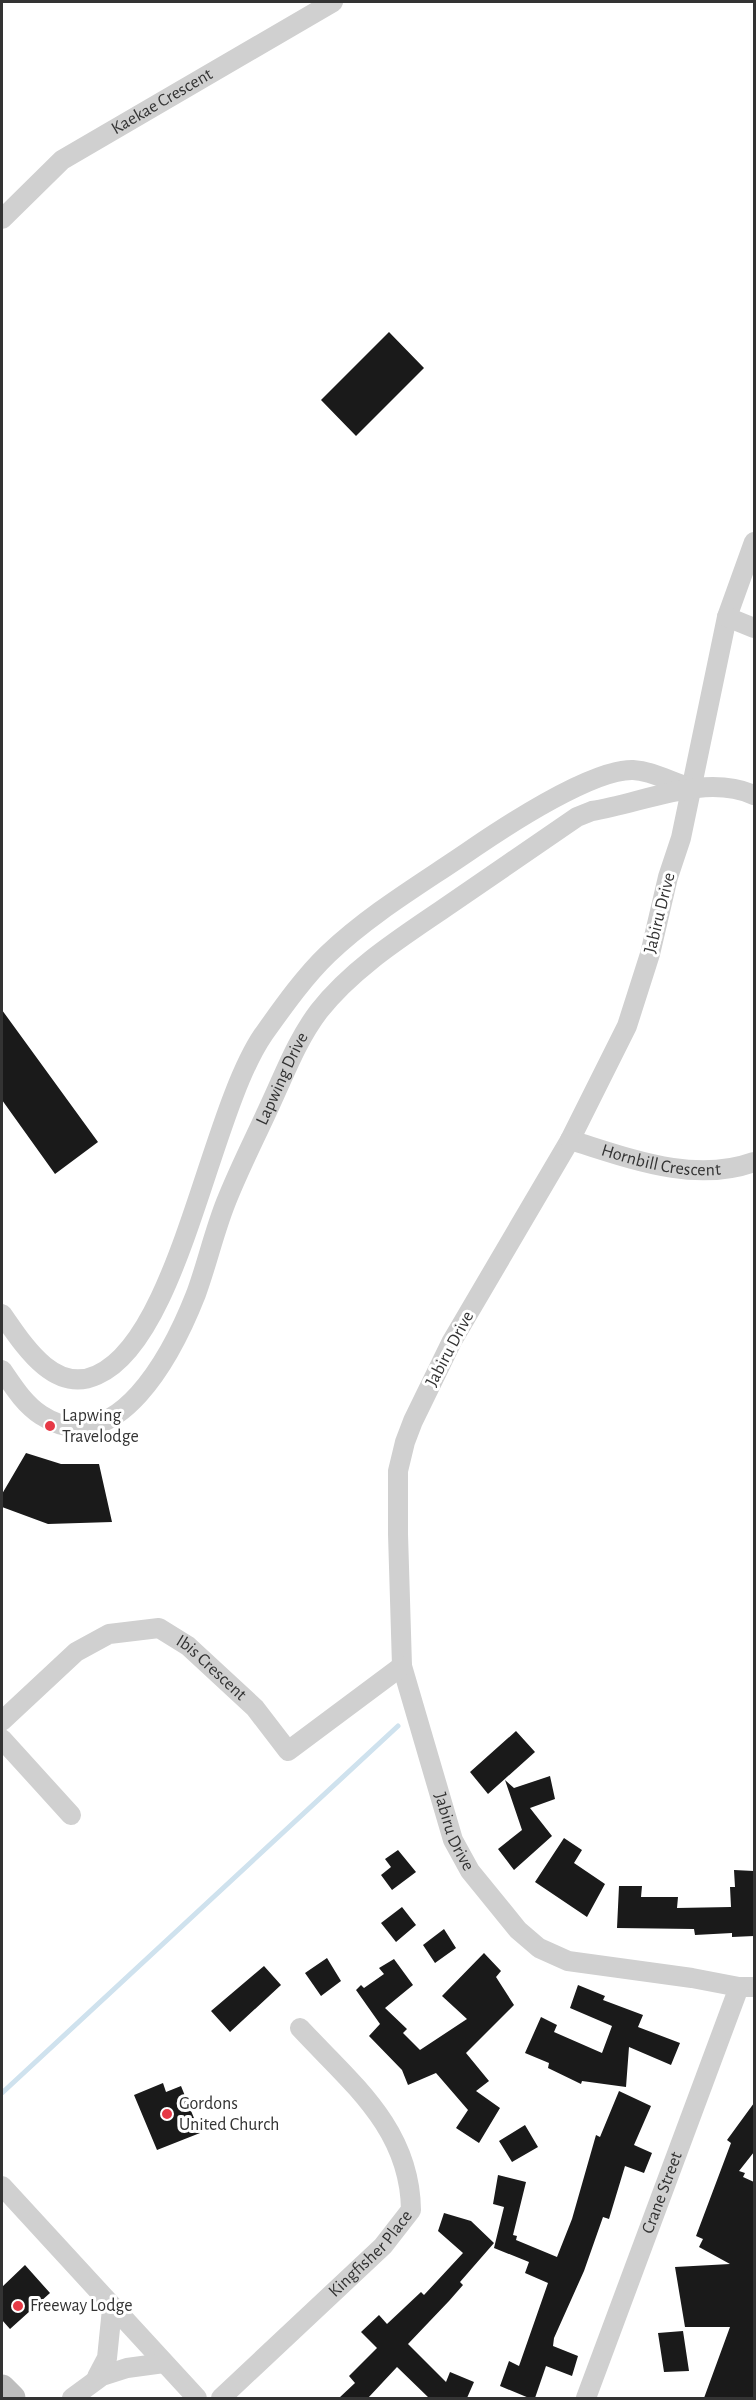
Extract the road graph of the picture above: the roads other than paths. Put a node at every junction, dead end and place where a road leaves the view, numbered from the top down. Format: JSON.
{"nodes":[{"id":1,"x":333,"y":2,"type":"edge"},
{"id":2,"x":2,"y":219,"type":"edge"},
{"id":3,"x":754,"y":542,"type":"edge"},
{"id":4,"x":727,"y":617,"type":"junction"},
{"id":5,"x":754,"y":628,"type":"edge"},
{"id":6,"x":692,"y":789,"type":"junction"},
{"id":7,"x":754,"y":795,"type":"edge"},
{"id":8,"x":570,"y":1140,"type":"junction"},
{"id":9,"x":754,"y":1162,"type":"edge"},
{"id":10,"x":2,"y":1314,"type":"edge"},
{"id":11,"x":2,"y":1370,"type":"edge"},
{"id":12,"x":402,"y":1666,"type":"junction"},
{"id":13,"x":2,"y":1721,"type":"edge"},
{"id":14,"x":2,"y":1739,"type":"edge"},
{"id":15,"x":71,"y":1815,"type":"dead end"},
{"id":16,"x":746,"y":1987,"type":"edge"},
{"id":17,"x":300,"y":2028,"type":"dead end"},
{"id":18,"x":2,"y":2186,"type":"edge"},
{"id":19,"x":112,"y":2309,"type":"junction"},
{"id":20,"x":164,"y":2363,"type":"junction"},
{"id":21,"x":97,"y":2377,"type":"junction"},
{"id":22,"x":72,"y":2398,"type":"edge"},
{"id":23,"x":197,"y":2398,"type":"edge"},
{"id":24,"x":221,"y":2398,"type":"edge"},
{"id":25,"x":586,"y":2398,"type":"edge"}],
"edges":[{"from":1,"to":2,"type":"street","name":"Kaekae Crescent"},
{"from":3,"to":4,"type":"street","name":"Jabiru Drive"},
{"from":4,"to":5,"type":"street"},
{"from":4,"to":6,"type":"street","name":"Jabiru Drive"},
{"from":6,"to":7,"type":"street"},
{"from":6,"to":8,"type":"street","name":"Jabiru Drive"},
{"from":6,"to":10,"type":"street"},
{"from":6,"to":11,"type":"street","name":"Lapwing Drive"},
{"from":8,"to":9,"type":"street","name":"Hornbill Crescent"},
{"from":8,"to":12,"type":"street","name":"Jabiru Drive"},
{"from":12,"to":13,"type":"street","name":"Ibis Crescent"},
{"from":12,"to":16,"type":"street","name":"Jabiru Drive"},
{"from":14,"to":15,"type":"street"},
{"from":16,"to":25,"type":"street","name":"Crane Street"},
{"from":17,"to":24,"type":"street","name":"Kingfisher Place"},
{"from":18,"to":19,"type":"street"},
{"from":19,"to":20,"type":"street"},
{"from":19,"to":21,"type":"street"},
{"from":20,"to":21,"type":"street"},
{"from":20,"to":23,"type":"street"},
{"from":21,"to":22,"type":"street"}]}
